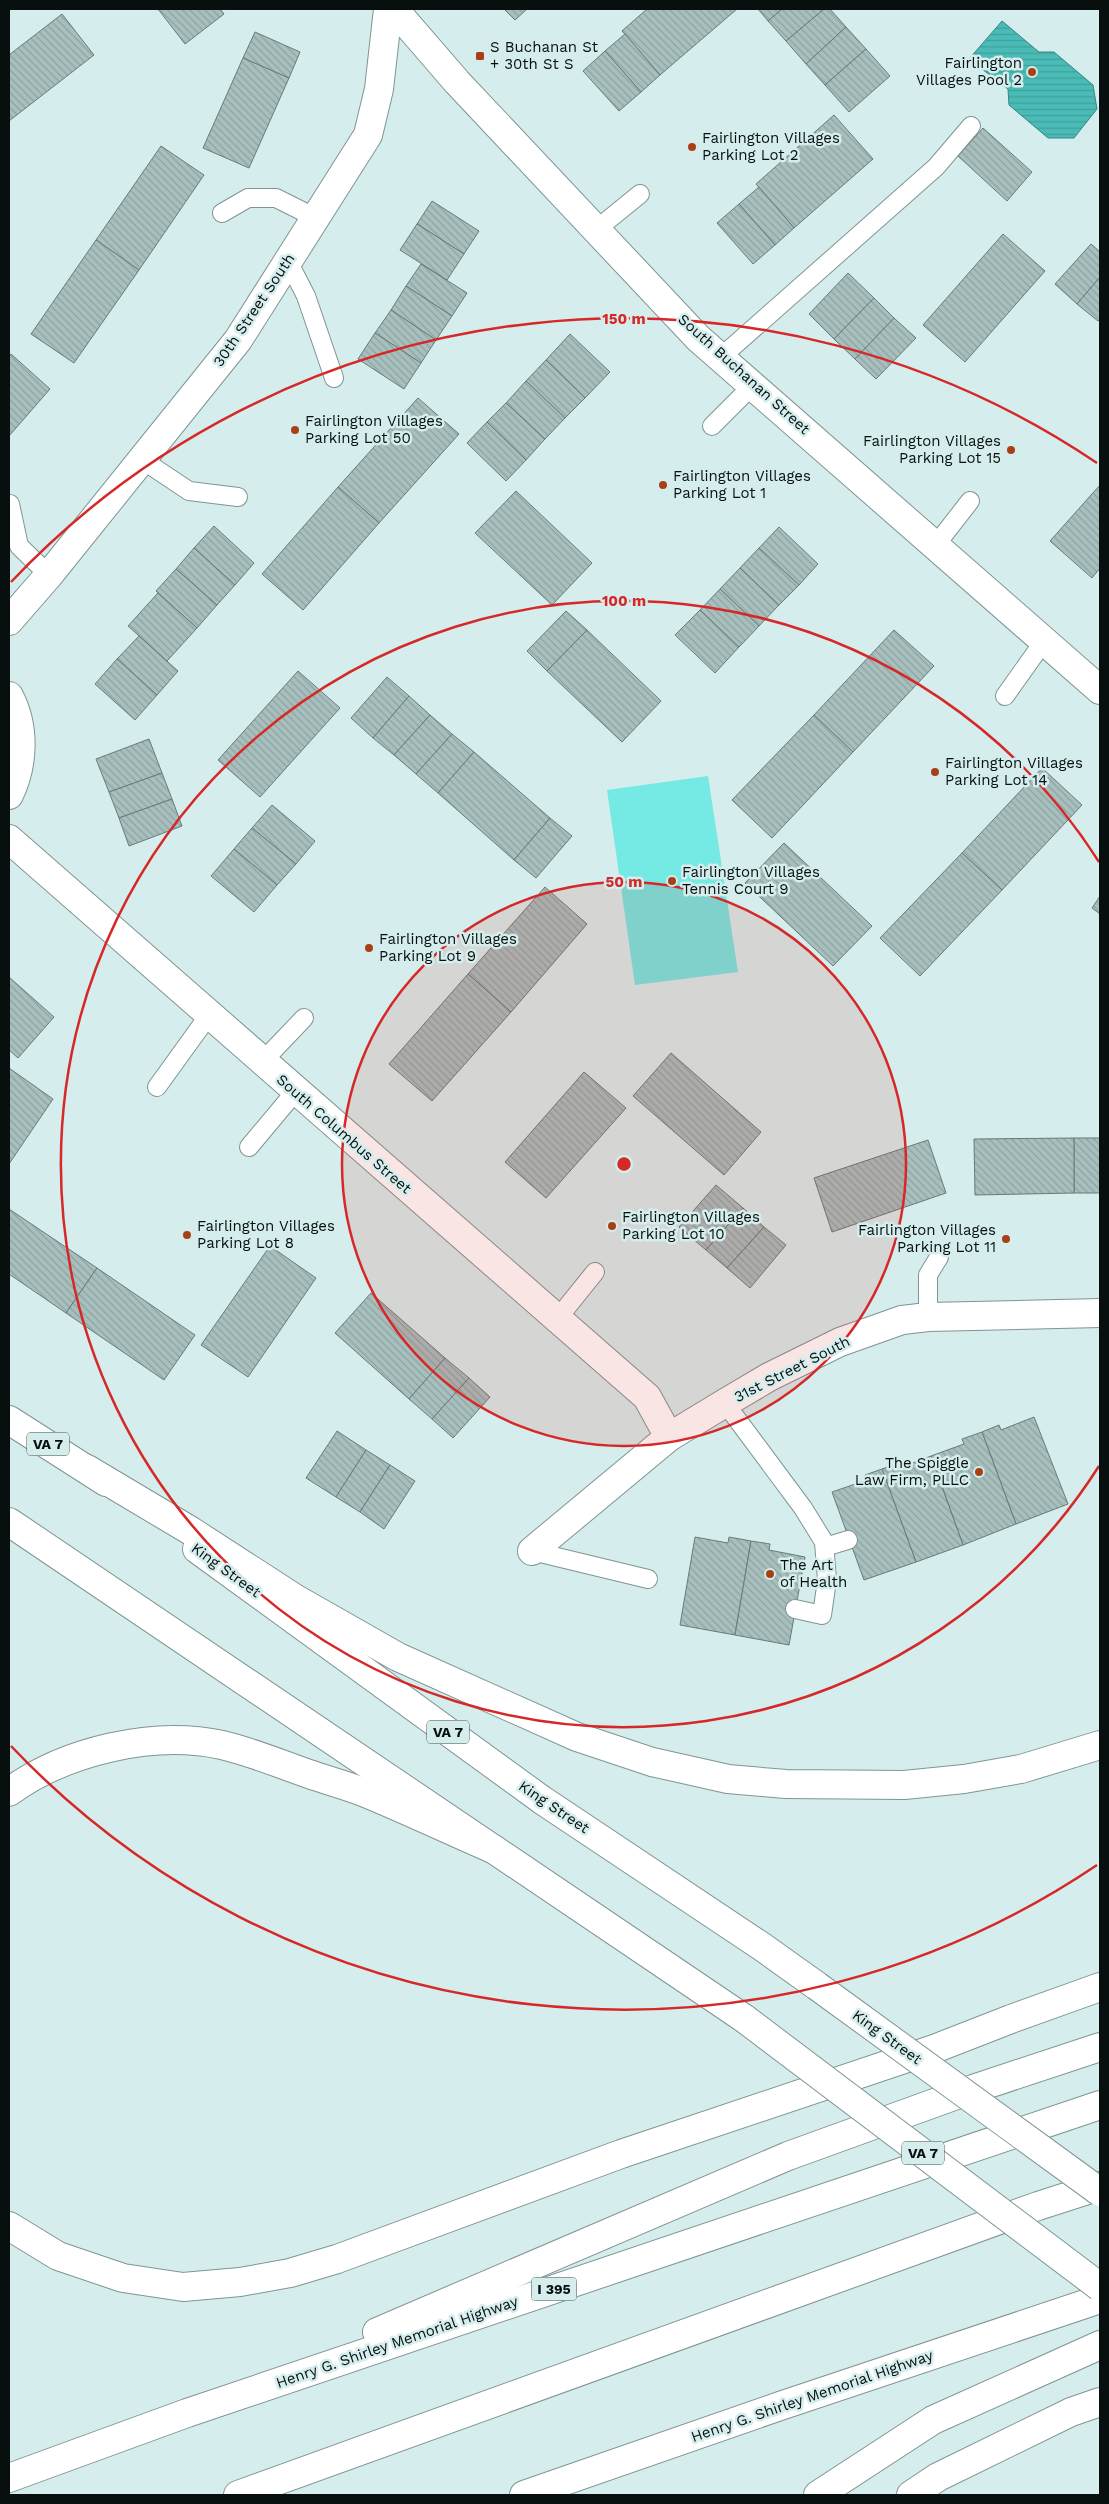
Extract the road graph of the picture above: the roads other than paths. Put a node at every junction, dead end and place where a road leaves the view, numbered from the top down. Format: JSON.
{"nodes":[{"id":1,"x":388,"y":9,"type":"edge"},
{"id":2,"x":394,"y":9,"type":"edge"},
{"id":3,"x":971,"y":126,"type":"dead end"},
{"id":4,"x":640,"y":194,"type":"dead end"},
{"id":5,"x":222,"y":213,"type":"dead end"},
{"id":6,"x":316,"y":218,"type":"junction"},
{"id":7,"x":597,"y":229,"type":"junction"},
{"id":8,"x":288,"y":261,"type":"junction"},
{"id":9,"x":720,"y":358,"type":"junction"},
{"id":10,"x":334,"y":378,"type":"dead end"},
{"id":11,"x":754,"y":384,"type":"junction"},
{"id":12,"x":712,"y":426,"type":"dead end"},
{"id":13,"x":142,"y":460,"type":"junction"},
{"id":14,"x":238,"y":497,"type":"dead end"},
{"id":15,"x":970,"y":501,"type":"dead end"},
{"id":16,"x":10,"y":504,"type":"dead end"},
{"id":17,"x":935,"y":546,"type":"junction"},
{"id":18,"x":49,"y":575,"type":"junction"},
{"id":19,"x":9,"y":621,"type":"edge"},
{"id":20,"x":1044,"y":641,"type":"junction"},
{"id":21,"x":1100,"y":690,"type":"edge"},
{"id":22,"x":9,"y":696,"type":"edge"},
{"id":23,"x":1005,"y":696,"type":"dead end"},
{"id":24,"x":9,"y":795,"type":"edge"},
{"id":25,"x":9,"y":839,"type":"edge"},
{"id":26,"x":209,"y":1015,"type":"junction"},
{"id":27,"x":304,"y":1018,"type":"dead end"},
{"id":28,"x":262,"y":1062,"type":"junction"},
{"id":29,"x":157,"y":1086,"type":"dead end"},
{"id":30,"x":295,"y":1092,"type":"junction"},
{"id":31,"x":249,"y":1147,"type":"dead end"},
{"id":32,"x":940,"y":1257,"type":"dead end"},
{"id":33,"x":595,"y":1272,"type":"dead end"},
{"id":34,"x":1100,"y":1313,"type":"edge"},
{"id":35,"x":928,"y":1317,"type":"junction"},
{"id":36,"x":558,"y":1318,"type":"junction"},
{"id":37,"x":725,"y":1403,"type":"junction"},
{"id":38,"x":9,"y":1420,"type":"edge"},
{"id":39,"x":669,"y":1437,"type":"junction"},
{"id":40,"x":87,"y":1468,"type":"junction"},
{"id":41,"x":9,"y":1522,"type":"edge"},
{"id":42,"x":848,"y":1540,"type":"dead end"},
{"id":43,"x":825,"y":1547,"type":"junction"},
{"id":44,"x":532,"y":1551,"type":"joint"},
{"id":45,"x":648,"y":1579,"type":"dead end"},
{"id":46,"x":795,"y":1608,"type":"dead end"},
{"id":47,"x":1100,"y":1745,"type":"edge"},
{"id":48,"x":9,"y":1792,"type":"edge"},
{"id":49,"x":495,"y":1850,"type":"junction"},
{"id":50,"x":1100,"y":1988,"type":"edge"},
{"id":51,"x":1100,"y":2047,"type":"edge"},
{"id":52,"x":1100,"y":2105,"type":"edge"},
{"id":53,"x":1100,"y":2186,"type":"edge"},
{"id":54,"x":1100,"y":2192,"type":"edge"},
{"id":55,"x":9,"y":2226,"type":"edge"},
{"id":56,"x":1100,"y":2287,"type":"edge"},
{"id":57,"x":1100,"y":2299,"type":"edge"},
{"id":58,"x":1100,"y":2345,"type":"edge"},
{"id":59,"x":1100,"y":2402,"type":"edge"},
{"id":60,"x":187,"y":2412,"type":"junction"},
{"id":61,"x":9,"y":2478,"type":"edge"},
{"id":62,"x":238,"y":2495,"type":"edge"},
{"id":63,"x":524,"y":2495,"type":"edge"},
{"id":64,"x":818,"y":2495,"type":"edge"},
{"id":65,"x":911,"y":2495,"type":"edge"}],
"edges":[{"from":1,"to":6,"type":"main road","name":"30th Street South"},
{"from":2,"to":7,"type":"main road","name":"South Buchanan Street"},
{"from":3,"to":9,"type":"lane"},
{"from":4,"to":7,"type":"lane"},
{"from":5,"to":6,"type":"lane"},
{"from":6,"to":8,"type":"main road","name":"30th Street South"},
{"from":7,"to":9,"type":"main road","name":"South Buchanan Street"},
{"from":8,"to":10,"type":"lane"},
{"from":8,"to":13,"type":"main road","name":"30th Street South"},
{"from":9,"to":11,"type":"main road","name":"South Buchanan Street"},
{"from":11,"to":12,"type":"lane"},
{"from":11,"to":17,"type":"main road","name":"South Buchanan Street"},
{"from":13,"to":14,"type":"lane"},
{"from":13,"to":18,"type":"main road","name":"30th Street South"},
{"from":15,"to":17,"type":"lane"},
{"from":16,"to":18,"type":"lane"},
{"from":17,"to":20,"type":"main road","name":"South Buchanan Street"},
{"from":18,"to":19,"type":"main road","name":"30th Street South"},
{"from":20,"to":21,"type":"main road","name":"South Buchanan Street"},
{"from":20,"to":23,"type":"lane"},
{"from":22,"to":24,"type":"main road"},
{"from":25,"to":26,"type":"main road","name":"South Columbus Street"},
{"from":26,"to":28,"type":"main road","name":"South Columbus Street"},
{"from":26,"to":29,"type":"lane"},
{"from":27,"to":28,"type":"lane"},
{"from":28,"to":30,"type":"main road","name":"South Columbus Street"},
{"from":30,"to":31,"type":"lane"},
{"from":30,"to":36,"type":"main road","name":"South Columbus Street"},
{"from":32,"to":35,"type":"lane"},
{"from":33,"to":36,"type":"lane"},
{"from":34,"to":35,"type":"main road","name":"31st Street South"},
{"from":35,"to":37,"type":"main road","name":"31st Street South"},
{"from":36,"to":39,"type":"main road","name":"South Columbus Street"},
{"from":37,"to":39,"type":"main road","name":"31st Street South"},
{"from":37,"to":43,"type":"lane"},
{"from":38,"to":40,"type":"main road","name":"King Street","number":"VA 7"},
{"from":39,"to":44,"type":"main road","name":"31st Street South"},
{"from":40,"to":47,"type":"main road"},
{"from":40,"to":54,"type":"main road","name":"King Street","number":"VA 7","bridge":true},
{"from":41,"to":49,"type":"main road","number":"VA 7"},
{"from":42,"to":43,"type":"lane"},
{"from":43,"to":46,"type":"lane"},
{"from":44,"to":45,"type":"lane"},
{"from":48,"to":49,"type":"main road"},
{"from":49,"to":56,"type":"main road","number":"VA 7","bridge":true},
{"from":50,"to":55,"type":"main road"},
{"from":51,"to":60,"type":"main road"},
{"from":52,"to":60,"type":"main road","name":"Henry G. Shirley Memorial Highway","number":"I 395"},
{"from":53,"to":62,"type":"main road"},
{"from":57,"to":63,"type":"main road","name":"Henry G. Shirley Memorial Highway"},
{"from":58,"to":64,"type":"main road"},
{"from":59,"to":65,"type":"main road"},
{"from":60,"to":61,"type":"main road","name":"Henry G. Shirley Memorial Highway","number":"I 395"}]}
